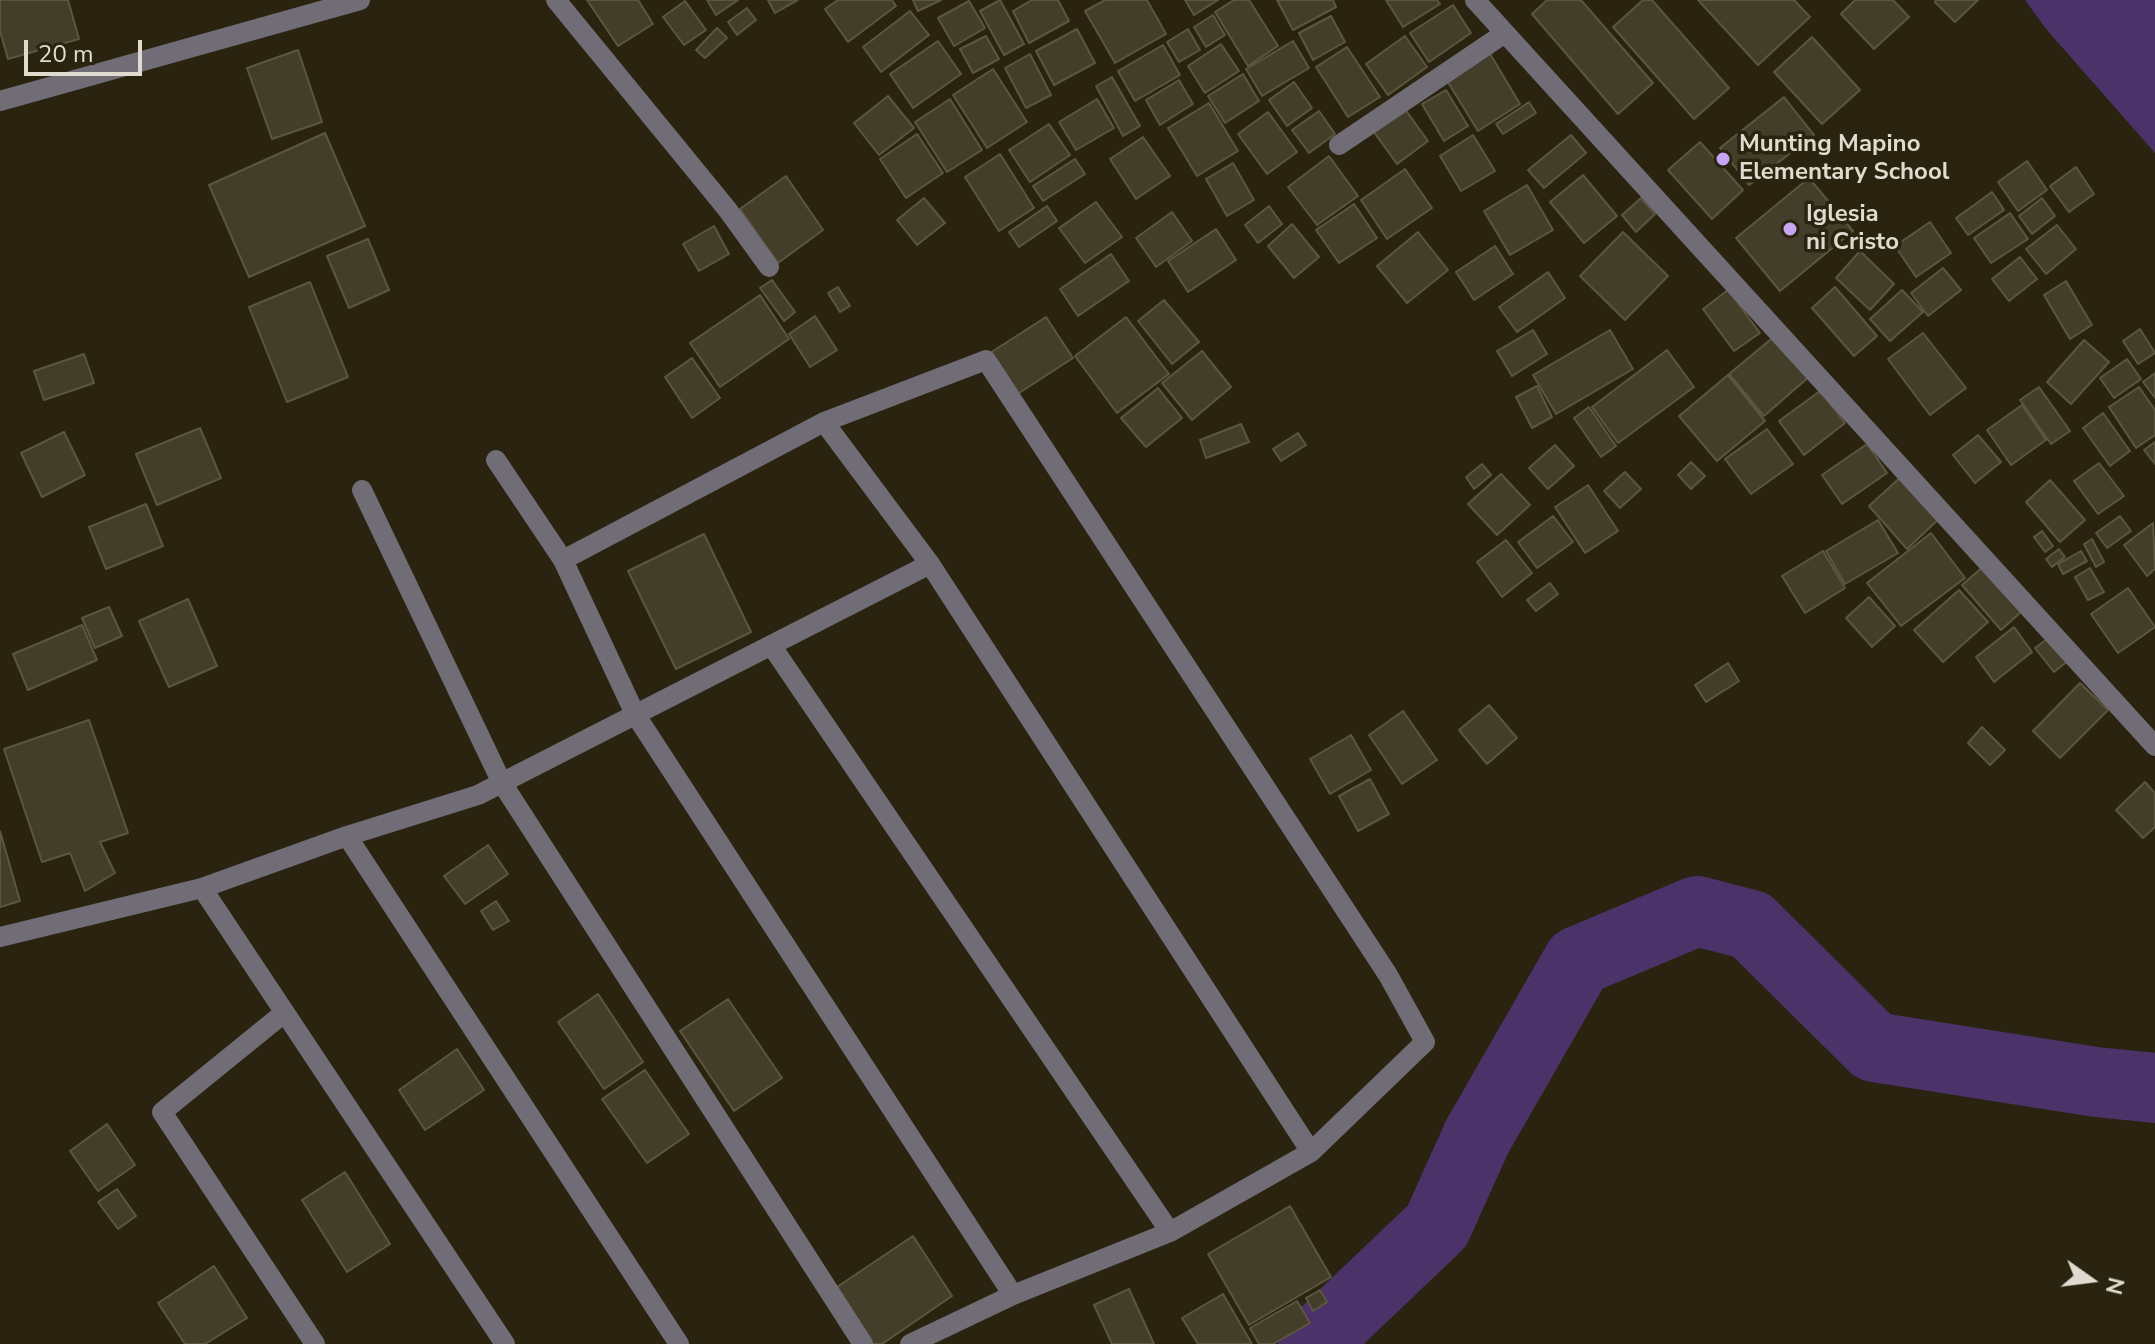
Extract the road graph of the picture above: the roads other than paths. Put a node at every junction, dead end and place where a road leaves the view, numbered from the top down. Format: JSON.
{"nodes":[{"id":1,"x":360,"y":0,"type":"edge"},
{"id":2,"x":556,"y":0,"type":"edge"},
{"id":3,"x":1475,"y":0,"type":"edge"},
{"id":4,"x":1505,"y":33,"type":"junction"},
{"id":5,"x":0,"y":101,"type":"edge"},
{"id":6,"x":1339,"y":145,"type":"dead end"},
{"id":7,"x":769,"y":267,"type":"dead end"},
{"id":8,"x":824,"y":422,"type":"junction"},
{"id":9,"x":496,"y":460,"type":"dead end"},
{"id":10,"x":362,"y":490,"type":"dead end"},
{"id":11,"x":563,"y":560,"type":"junction"},
{"id":12,"x":930,"y":564,"type":"junction"},
{"id":13,"x":771,"y":645,"type":"junction"},
{"id":14,"x":635,"y":714,"type":"junction"},
{"id":15,"x":2155,"y":746,"type":"edge"},
{"id":16,"x":502,"y":783,"type":"junction"},
{"id":17,"x":347,"y":836,"type":"junction"},
{"id":18,"x":202,"y":888,"type":"junction"},
{"id":19,"x":0,"y":937,"type":"edge"},
{"id":20,"x":284,"y":1013,"type":"junction"},
{"id":21,"x":1311,"y":1152,"type":"junction"},
{"id":22,"x":1170,"y":1232,"type":"junction"},
{"id":23,"x":1013,"y":1295,"type":"junction"},
{"id":24,"x":315,"y":1344,"type":"edge"},
{"id":25,"x":505,"y":1344,"type":"edge"},
{"id":26,"x":679,"y":1344,"type":"edge"},
{"id":27,"x":863,"y":1344,"type":"edge"},
{"id":28,"x":910,"y":1344,"type":"edge"}],
"edges":[{"from":1,"to":5,"type":"street"},
{"from":2,"to":7,"type":"street"},
{"from":3,"to":4,"type":"street"},
{"from":4,"to":6,"type":"street"},
{"from":4,"to":15,"type":"street"},
{"from":8,"to":11,"type":"street"},
{"from":8,"to":12,"type":"street"},
{"from":8,"to":21,"type":"street"},
{"from":9,"to":11,"type":"street"},
{"from":10,"to":16,"type":"street"},
{"from":11,"to":14,"type":"street"},
{"from":12,"to":13,"type":"street"},
{"from":12,"to":21,"type":"street"},
{"from":13,"to":14,"type":"street"},
{"from":13,"to":22,"type":"street"},
{"from":14,"to":16,"type":"street"},
{"from":14,"to":23,"type":"street"},
{"from":16,"to":17,"type":"street"},
{"from":16,"to":27,"type":"street"},
{"from":17,"to":18,"type":"street"},
{"from":17,"to":26,"type":"street"},
{"from":18,"to":19,"type":"street"},
{"from":18,"to":20,"type":"street"},
{"from":20,"to":24,"type":"street"},
{"from":20,"to":25,"type":"street"},
{"from":21,"to":22,"type":"street"},
{"from":22,"to":23,"type":"street"},
{"from":23,"to":28,"type":"street"}]}
